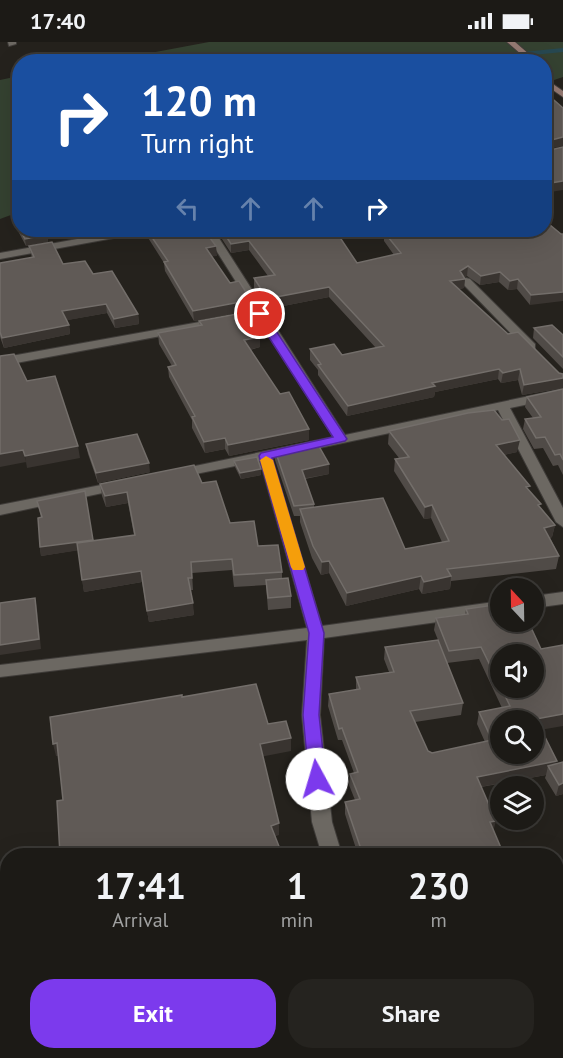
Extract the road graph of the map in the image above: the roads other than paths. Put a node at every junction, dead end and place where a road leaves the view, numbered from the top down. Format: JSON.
{"nodes":[{"id":1,"x":501,"y":42,"type":"edge"},
{"id":2,"x":511,"y":42,"type":"edge"},
{"id":3,"x":514,"y":54,"type":"edge"},
{"id":4,"x":525,"y":54,"type":"edge"},
{"id":5,"x":103,"y":237,"type":"edge"},
{"id":6,"x":213,"y":237,"type":"edge"},
{"id":7,"x":0,"y":256,"type":"edge"},
{"id":8,"x":466,"y":281,"type":"edge"},
{"id":9,"x":260,"y":314,"type":"junction"},
{"id":10,"x":539,"y":354,"type":"edge"},
{"id":11,"x":0,"y":362,"type":"edge"},
{"id":12,"x":563,"y":393,"type":"edge"},
{"id":13,"x":502,"y":406,"type":"junction"},
{"id":14,"x":341,"y":439,"type":"junction"},
{"id":15,"x":265,"y":456,"type":"junction"},
{"id":16,"x":161,"y":477,"type":"edge"},
{"id":17,"x":138,"y":482,"type":"edge"},
{"id":18,"x":0,"y":510,"type":"edge"},
{"id":19,"x":563,"y":522,"type":"edge"},
{"id":20,"x":563,"y":598,"type":"edge"},
{"id":21,"x":544,"y":601,"type":"edge"},
{"id":22,"x":490,"y":609,"type":"edge"},
{"id":23,"x":316,"y":633,"type":"junction"},
{"id":24,"x":0,"y":671,"type":"edge"},
{"id":25,"x":330,"y":848,"type":"edge"}],
"edges":[{"from":1,"to":3,"type":"main road"},
{"from":2,"to":4,"type":"main road"},
{"from":5,"to":7,"type":"street"},
{"from":6,"to":9,"type":"street"},
{"from":8,"to":10,"type":"street"},
{"from":9,"to":11,"type":"street"},
{"from":9,"to":14,"type":"street"},
{"from":12,"to":13,"type":"street"},
{"from":13,"to":14,"type":"street"},
{"from":13,"to":19,"type":"street"},
{"from":14,"to":15,"type":"street"},
{"from":15,"to":16,"type":"street"},
{"from":15,"to":23,"type":"street"},
{"from":17,"to":18,"type":"street"},
{"from":20,"to":21,"type":"street"},
{"from":22,"to":23,"type":"street"},
{"from":23,"to":24,"type":"street"},
{"from":23,"to":25,"type":"street"}]}
